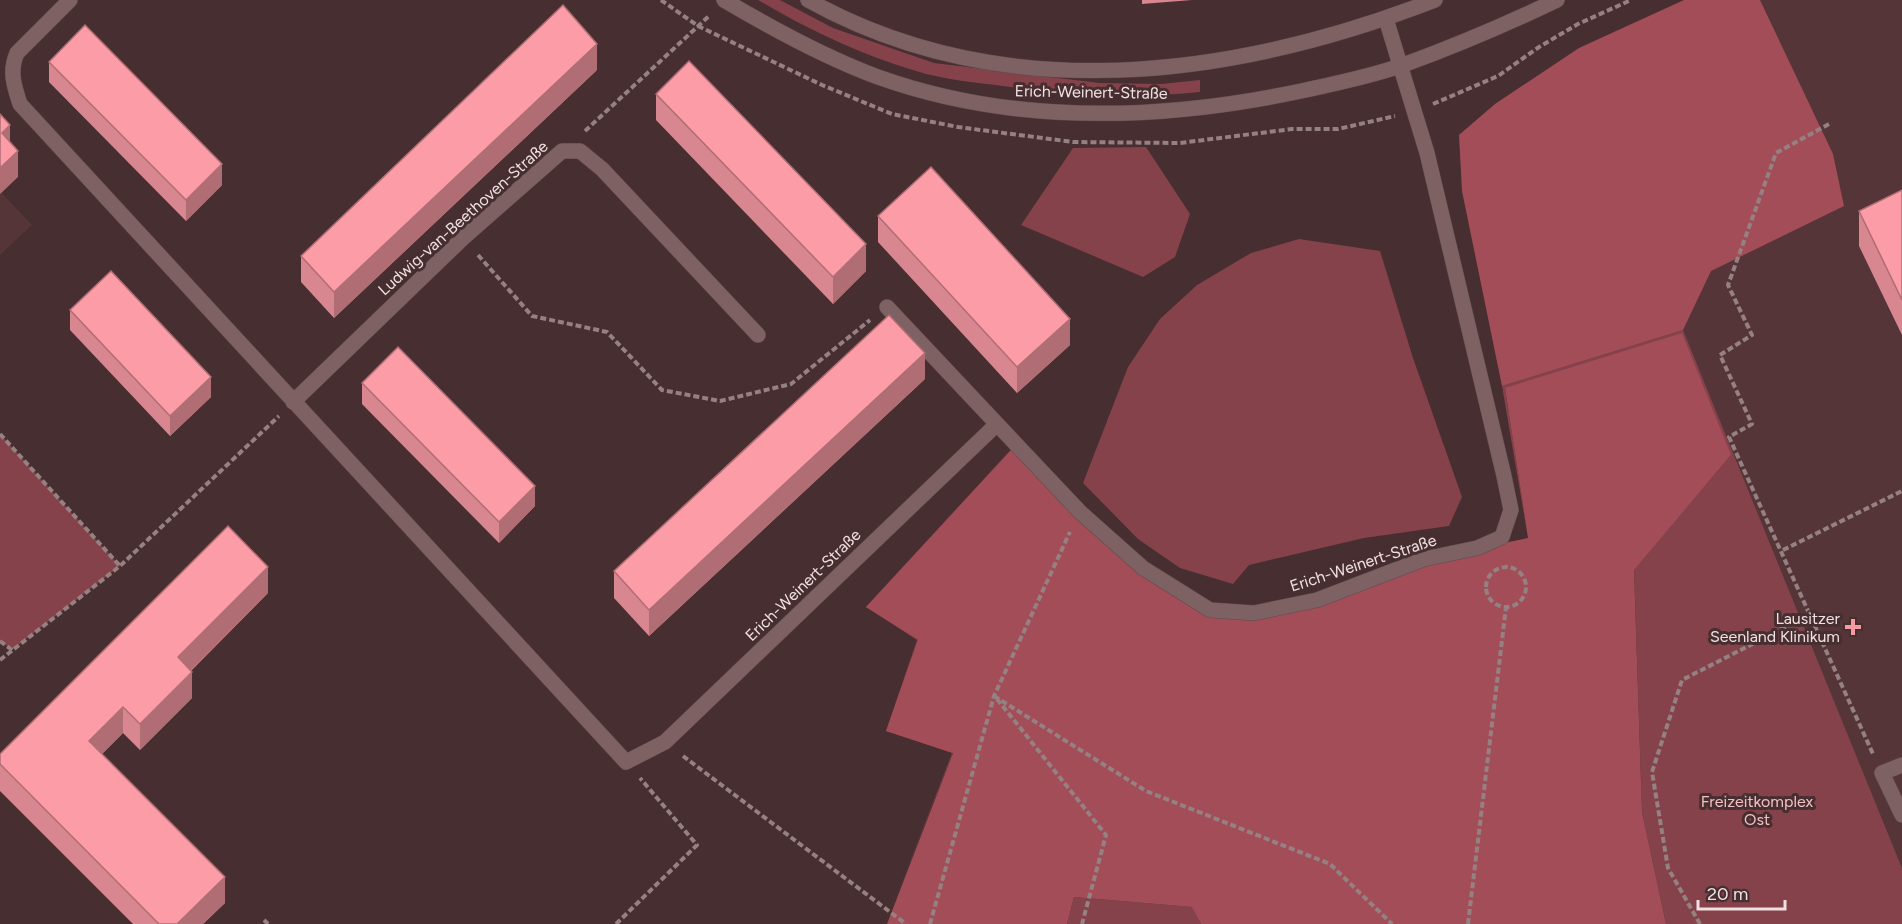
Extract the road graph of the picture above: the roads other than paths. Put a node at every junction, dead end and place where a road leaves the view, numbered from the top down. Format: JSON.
{"nodes":[{"id":1,"x":70,"y":0,"type":"edge"},
{"id":2,"x":725,"y":0,"type":"edge"},
{"id":3,"x":807,"y":0,"type":"edge"},
{"id":4,"x":1435,"y":0,"type":"edge"},
{"id":5,"x":1557,"y":0,"type":"edge"},
{"id":6,"x":1386,"y":19,"type":"junction"},
{"id":7,"x":1401,"y":65,"type":"junction"},
{"id":8,"x":887,"y":307,"type":"road end"},
{"id":9,"x":758,"y":335,"type":"dead end"},
{"id":10,"x":293,"y":402,"type":"junction"},
{"id":11,"x":997,"y":424,"type":"junction"},
{"id":12,"x":1902,"y":765,"type":"edge"},
{"id":13,"x":1902,"y":815,"type":"edge"}],
"edges":[{"from":1,"to":10,"type":"street"},
{"from":2,"to":7,"type":"street","name":"Erich-Weinert-Straße"},
{"from":3,"to":6,"type":"street","name":"Erich-Weinert-Straße"},
{"from":4,"to":6,"type":"street","name":"Erich-Weinert-Straße"},
{"from":5,"to":7,"type":"street","name":"Erich-Weinert-Straße"},
{"from":6,"to":7,"type":"street","name":"Erich-Weinert-Straße"},
{"from":7,"to":11,"type":"street","name":"Erich-Weinert-Straße"},
{"from":8,"to":11,"type":"street","name":"Erich-Weinert-Straße"},
{"from":9,"to":10,"type":"street","name":"Ludwig-van-Beethoven-Straße"},
{"from":10,"to":11,"type":"street","name":"Erich-Weinert-Straße"},
{"from":12,"to":13,"type":"street"}]}
